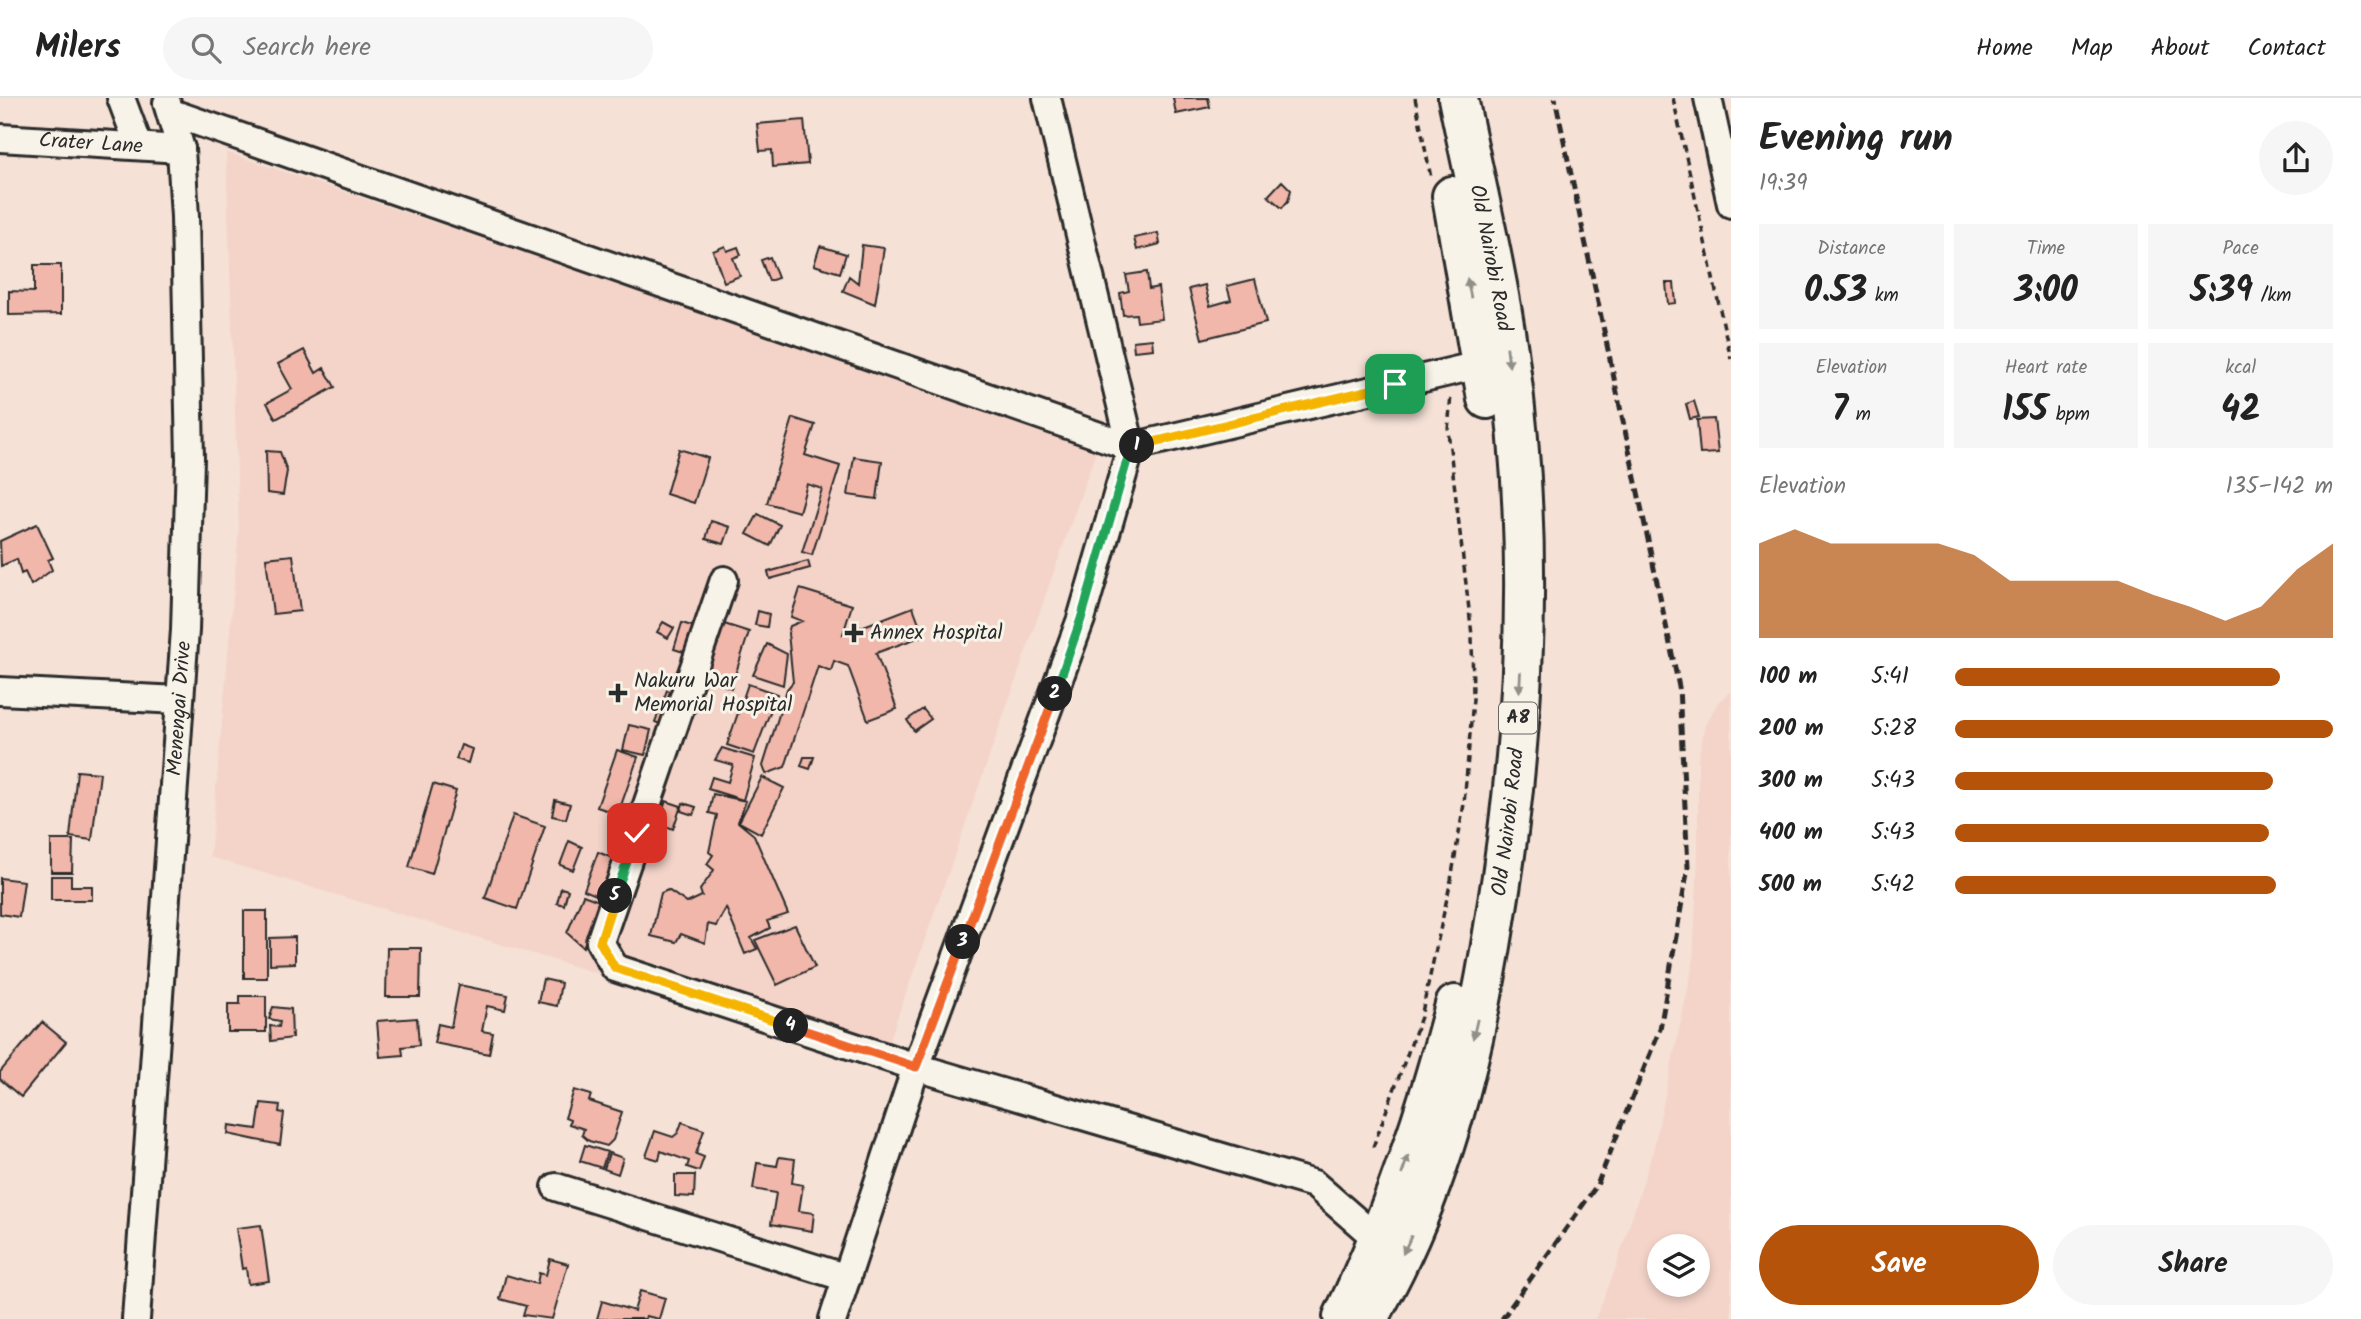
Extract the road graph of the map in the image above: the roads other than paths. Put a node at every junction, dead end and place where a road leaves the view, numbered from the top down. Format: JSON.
{"nodes":[{"id":1,"x":121,"y":98,"type":"edge"},
{"id":2,"x":1047,"y":98,"type":"edge"},
{"id":3,"x":1432,"y":98,"type":"edge"},
{"id":4,"x":1458,"y":98,"type":"edge"},
{"id":5,"x":1708,"y":98,"type":"edge"},
{"id":6,"x":168,"y":106,"type":"edge"},
{"id":7,"x":0,"y":138,"type":"edge"},
{"id":8,"x":139,"y":146,"type":"junction"},
{"id":9,"x":181,"y":149,"type":"junction"},
{"id":10,"x":1731,"y":204,"type":"edge"},
{"id":11,"x":1483,"y":364,"type":"junction"},
{"id":12,"x":1131,"y":447,"type":"junction"},
{"id":13,"x":724,"y":580,"type":"dead end"},
{"id":14,"x":0,"y":691,"type":"edge"},
{"id":15,"x":178,"y":700,"type":"junction"},
{"id":16,"x":916,"y":1067,"type":"junction"},
{"id":17,"x":556,"y":1187,"type":"dead end"},
{"id":18,"x":1377,"y":1239,"type":"junction"},
{"id":19,"x":847,"y":1278,"type":"junction"},
{"id":20,"x":136,"y":1319,"type":"edge"},
{"id":21,"x":833,"y":1319,"type":"edge"},
{"id":22,"x":1342,"y":1319,"type":"edge"},
{"id":23,"x":1368,"y":1319,"type":"edge"}],
"edges":[{"from":1,"to":8,"type":"street"},
{"from":2,"to":12,"type":"street"},
{"from":11,"to":3,"type":"highway","name":"Old Nairobi Road","number":"A8","one_way":true},
{"from":4,"to":23,"type":"highway","name":"Old Nairobi Road","number":"A8","one_way":true},
{"from":5,"to":10,"type":"street"},
{"from":6,"to":9,"type":"street","name":"Menengai Drive"},
{"from":6,"to":12,"type":"street"},
{"from":7,"to":8,"type":"street","name":"Crater Lane"},
{"from":8,"to":9,"type":"street","name":"Crater Lane"},
{"from":9,"to":15,"type":"street","name":"Menengai Drive"},
{"from":11,"to":12,"type":"street"},
{"from":18,"to":11,"type":"highway","name":"Old Nairobi Road","number":"A8","one_way":true},
{"from":12,"to":16,"type":"street"},
{"from":13,"to":16,"type":"street"},
{"from":14,"to":15,"type":"street"},
{"from":15,"to":20,"type":"street","name":"Menengai Drive"},
{"from":16,"to":18,"type":"street"},
{"from":16,"to":19,"type":"street"},
{"from":17,"to":19,"type":"street"},
{"from":18,"to":22,"type":"highway","name":"Old Nairobi Road","number":"A8"},
{"from":19,"to":21,"type":"street"}]}
